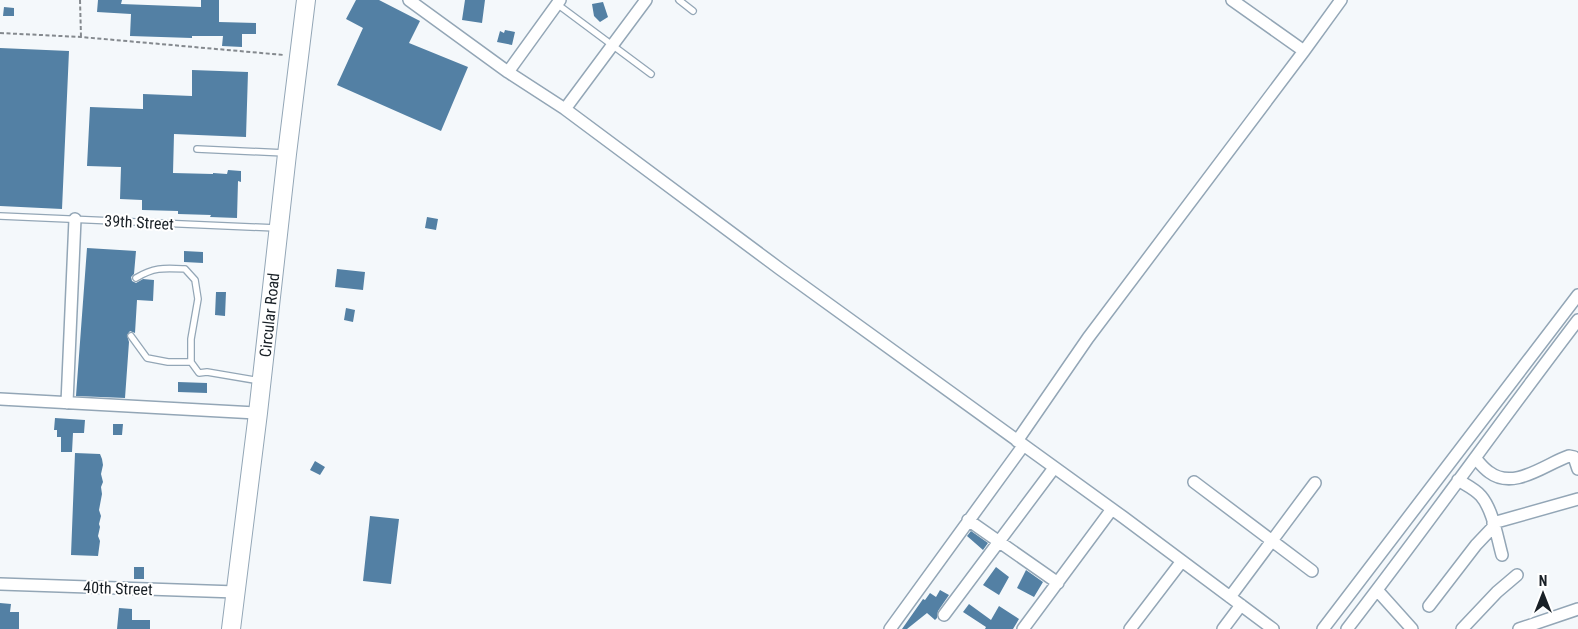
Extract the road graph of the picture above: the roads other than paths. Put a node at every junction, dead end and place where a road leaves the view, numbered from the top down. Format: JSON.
{"nodes":[{"id":1,"x":306,"y":0,"type":"edge"},
{"id":2,"x":409,"y":0,"type":"edge"},
{"id":3,"x":646,"y":0,"type":"edge"},
{"id":4,"x":679,"y":0,"type":"edge"},
{"id":5,"x":1232,"y":0,"type":"edge"},
{"id":6,"x":1341,"y":0,"type":"edge"},
{"id":7,"x":558,"y":2,"type":"edge"},
{"id":8,"x":693,"y":11,"type":"dead end"},
{"id":9,"x":612,"y":45,"type":"junction"},
{"id":10,"x":1304,"y":51,"type":"junction"},
{"id":11,"x":508,"y":72,"type":"junction"},
{"id":12,"x":651,"y":74,"type":"dead end"},
{"id":13,"x":565,"y":109,"type":"junction"},
{"id":14,"x":197,"y":149,"type":"dead end"},
{"id":15,"x":287,"y":154,"type":"junction"},
{"id":16,"x":0,"y":216,"type":"edge"},
{"id":17,"x":75,"y":219,"type":"junction"},
{"id":18,"x":278,"y":228,"type":"junction"},
{"id":19,"x":136,"y":278,"type":"dead end"},
{"id":20,"x":1578,"y":295,"type":"edge"},
{"id":21,"x":1578,"y":320,"type":"edge"},
{"id":22,"x":131,"y":336,"type":"dead end"},
{"id":23,"x":191,"y":362,"type":"junction"},
{"id":24,"x":262,"y":382,"type":"junction"},
{"id":25,"x":0,"y":399,"type":"edge"},
{"id":26,"x":67,"y":403,"type":"junction"},
{"id":27,"x":258,"y":413,"type":"junction"},
{"id":28,"x":1020,"y":444,"type":"junction"},
{"id":29,"x":1474,"y":458,"type":"junction"},
{"id":30,"x":1054,"y":468,"type":"junction"},
{"id":31,"x":1578,"y":469,"type":"edge"},
{"id":32,"x":1458,"y":480,"type":"junction"},
{"id":33,"x":1194,"y":482,"type":"dead end"},
{"id":34,"x":1315,"y":483,"type":"dead end"},
{"id":35,"x":1578,"y":499,"type":"edge"},
{"id":36,"x":1112,"y":510,"type":"junction"},
{"id":37,"x":968,"y":520,"type":"junction"},
{"id":38,"x":1493,"y":524,"type":"junction"},
{"id":39,"x":1272,"y":541,"type":"junction"},
{"id":40,"x":999,"y":542,"type":"junction"},
{"id":41,"x":1502,"y":555,"type":"dead end"},
{"id":42,"x":1182,"y":561,"type":"junction"},
{"id":43,"x":1312,"y":571,"type":"dead end"},
{"id":44,"x":1517,"y":575,"type":"dead end"},
{"id":45,"x":1374,"y":581,"type":"junction"},
{"id":46,"x":1058,"y":583,"type":"junction"},
{"id":47,"x":0,"y":584,"type":"edge"},
{"id":48,"x":236,"y":592,"type":"junction"},
{"id":49,"x":1230,"y":597,"type":"junction"},
{"id":50,"x":1241,"y":605,"type":"junction"},
{"id":51,"x":1428,"y":606,"type":"dead end"},
{"id":52,"x":1578,"y":609,"type":"edge"},
{"id":53,"x":1348,"y":612,"type":"junction"},
{"id":54,"x":944,"y":615,"type":"dead end"},
{"id":55,"x":231,"y":629,"type":"edge"},
{"id":56,"x":890,"y":629,"type":"edge"},
{"id":57,"x":1023,"y":629,"type":"edge"},
{"id":58,"x":1130,"y":629,"type":"edge"},
{"id":59,"x":1223,"y":629,"type":"edge"},
{"id":60,"x":1274,"y":629,"type":"edge"},
{"id":61,"x":1323,"y":629,"type":"edge"},
{"id":62,"x":1347,"y":629,"type":"edge"},
{"id":63,"x":1412,"y":629,"type":"edge"},
{"id":64,"x":1462,"y":629,"type":"edge"},
{"id":65,"x":1520,"y":629,"type":"edge"}],
"edges":[{"from":1,"to":15,"type":"main road","name":"Circular Road"},
{"from":2,"to":11,"type":"street"},
{"from":3,"to":9,"type":"street"},
{"from":4,"to":8,"type":"lane"},
{"from":5,"to":10,"type":"street"},
{"from":6,"to":10,"type":"street"},
{"from":7,"to":9,"type":"lane"},
{"from":7,"to":11,"type":"street"},
{"from":9,"to":12,"type":"lane"},
{"from":9,"to":13,"type":"street"},
{"from":10,"to":28,"type":"street"},
{"from":11,"to":13,"type":"street"},
{"from":13,"to":28,"type":"street"},
{"from":14,"to":15,"type":"lane"},
{"from":15,"to":18,"type":"main road","name":"Circular Road"},
{"from":16,"to":17,"type":"lane","name":"39th Street"},
{"from":17,"to":18,"type":"lane","name":"39th Street"},
{"from":17,"to":26,"type":"street"},
{"from":18,"to":24,"type":"main road","name":"Circular Road"},
{"from":19,"to":23,"type":"lane"},
{"from":20,"to":45,"type":"street"},
{"from":21,"to":29,"type":"street"},
{"from":22,"to":23,"type":"lane"},
{"from":23,"to":24,"type":"lane"},
{"from":24,"to":27,"type":"main road","name":"Circular Road"},
{"from":25,"to":26,"type":"street"},
{"from":26,"to":27,"type":"street"},
{"from":27,"to":48,"type":"main road","name":"Circular Road"},
{"from":28,"to":30,"type":"street"},
{"from":28,"to":37,"type":"street"},
{"from":29,"to":31,"type":"street"},
{"from":29,"to":32,"type":"street"},
{"from":30,"to":36,"type":"street"},
{"from":30,"to":40,"type":"street"},
{"from":32,"to":38,"type":"street"},
{"from":32,"to":45,"type":"street"},
{"from":33,"to":39,"type":"street"},
{"from":34,"to":39,"type":"street"},
{"from":35,"to":38,"type":"street"},
{"from":36,"to":42,"type":"street"},
{"from":36,"to":46,"type":"street"},
{"from":37,"to":40,"type":"street"},
{"from":37,"to":56,"type":"street"},
{"from":38,"to":41,"type":"street"},
{"from":38,"to":51,"type":"street"},
{"from":39,"to":43,"type":"street"},
{"from":39,"to":49,"type":"street"},
{"from":40,"to":46,"type":"street"},
{"from":40,"to":54,"type":"street"},
{"from":42,"to":49,"type":"street"},
{"from":42,"to":58,"type":"street"},
{"from":44,"to":64,"type":"street"},
{"from":45,"to":53,"type":"street"},
{"from":45,"to":53,"type":"street"},
{"from":45,"to":63,"type":"street"},
{"from":46,"to":57,"type":"street"},
{"from":47,"to":48,"type":"street","name":"40th Street"},
{"from":48,"to":55,"type":"main road","name":"Circular Road"},
{"from":49,"to":50,"type":"street"},
{"from":50,"to":59,"type":"street"},
{"from":50,"to":60,"type":"street"},
{"from":52,"to":65,"type":"street"},
{"from":53,"to":61,"type":"street"},
{"from":53,"to":62,"type":"street"}]}
